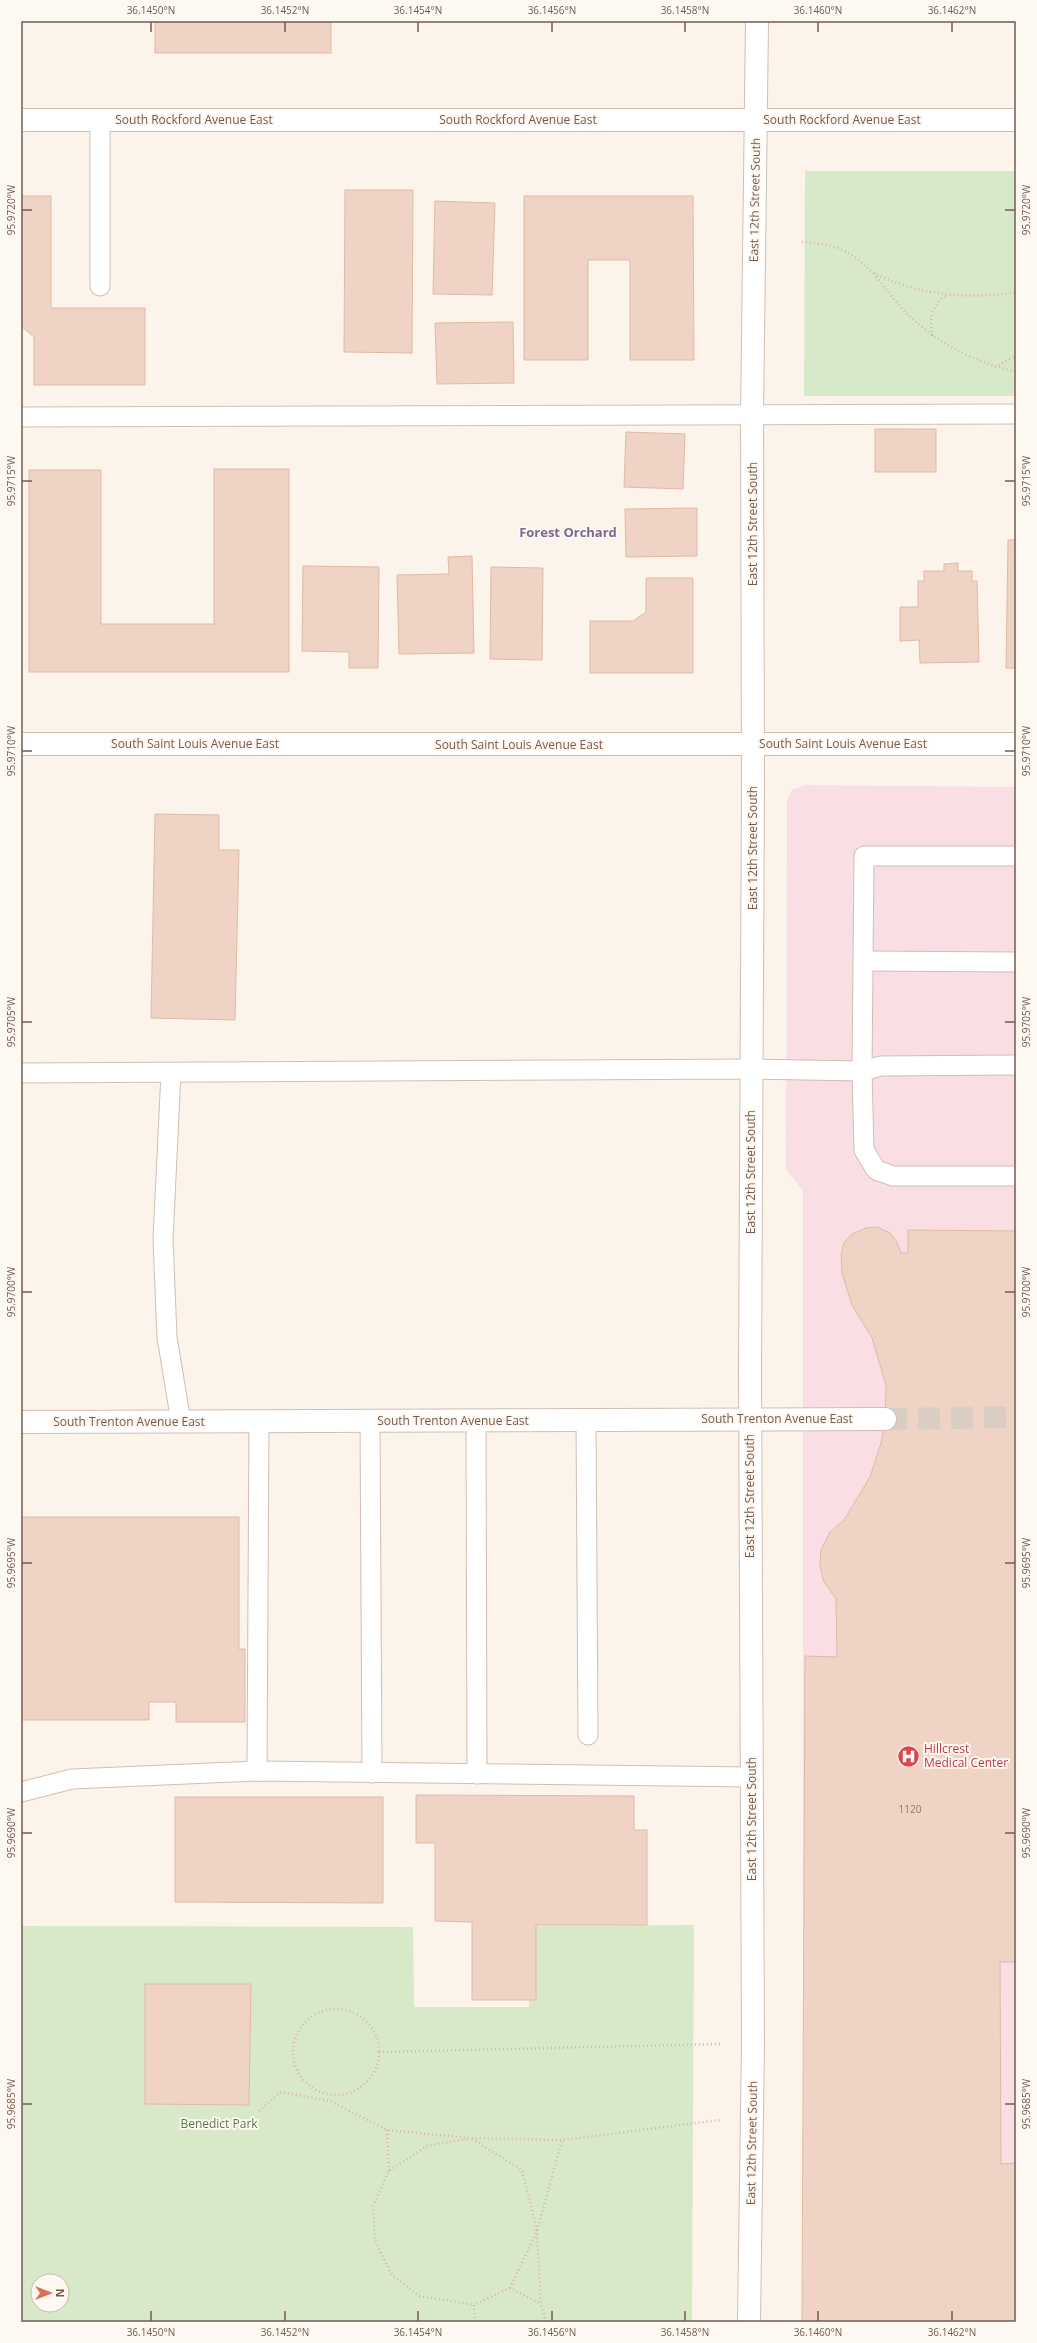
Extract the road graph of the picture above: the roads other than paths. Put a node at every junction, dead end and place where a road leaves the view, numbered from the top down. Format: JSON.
{"nodes":[{"id":1,"x":757,"y":21,"type":"edge"},
{"id":2,"x":21,"y":120,"type":"edge"},
{"id":3,"x":100,"y":120,"type":"junction"},
{"id":4,"x":756,"y":120,"type":"junction"},
{"id":5,"x":1016,"y":120,"type":"edge"},
{"id":6,"x":100,"y":286,"type":"dead end"},
{"id":7,"x":1016,"y":414,"type":"edge"},
{"id":8,"x":752,"y":416,"type":"junction"},
{"id":9,"x":21,"y":417,"type":"edge"},
{"id":10,"x":21,"y":744,"type":"edge"},
{"id":11,"x":1016,"y":744,"type":"edge"},
{"id":12,"x":753,"y":745,"type":"junction"},
{"id":13,"x":1016,"y":856,"type":"edge"},
{"id":14,"x":864,"y":961,"type":"junction"},
{"id":15,"x":1016,"y":962,"type":"edge"},
{"id":16,"x":1016,"y":1065,"type":"edge"},
{"id":17,"x":752,"y":1069,"type":"junction"},
{"id":18,"x":21,"y":1072,"type":"edge"},
{"id":19,"x":171,"y":1072,"type":"junction"},
{"id":20,"x":862,"y":1072,"type":"junction"},
{"id":21,"x":1016,"y":1176,"type":"edge"},
{"id":22,"x":885,"y":1419,"type":"tunnel mouth"},
{"id":23,"x":586,"y":1420,"type":"junction"},
{"id":24,"x":750,"y":1420,"type":"junction"},
{"id":25,"x":476,"y":1421,"type":"junction"},
{"id":26,"x":21,"y":1422,"type":"edge"},
{"id":27,"x":181,"y":1422,"type":"junction"},
{"id":28,"x":259,"y":1422,"type":"junction"},
{"id":29,"x":370,"y":1422,"type":"junction"},
{"id":30,"x":588,"y":1735,"type":"dead end"},
{"id":31,"x":257,"y":1772,"type":"junction"},
{"id":32,"x":372,"y":1773,"type":"junction"},
{"id":33,"x":477,"y":1774,"type":"junction"},
{"id":34,"x":752,"y":1777,"type":"junction"},
{"id":35,"x":21,"y":1792,"type":"edge"},
{"id":36,"x":749,"y":2322,"type":"edge"}],
"edges":[{"from":1,"to":4,"type":"street","name":"East 12th Street South"},
{"from":2,"to":3,"type":"street","name":"South Rockford Avenue East"},
{"from":3,"to":4,"type":"street","name":"South Rockford Avenue East"},
{"from":3,"to":6,"type":"lane"},
{"from":4,"to":5,"type":"street","name":"South Rockford Avenue East"},
{"from":4,"to":8,"type":"street","name":"East 12th Street South"},
{"from":7,"to":8,"type":"lane"},
{"from":8,"to":9,"type":"lane"},
{"from":8,"to":12,"type":"street","name":"East 12th Street South"},
{"from":10,"to":12,"type":"street","name":"South Saint Louis Avenue East"},
{"from":11,"to":12,"type":"street","name":"South Saint Louis Avenue East"},
{"from":12,"to":17,"type":"street","name":"East 12th Street South"},
{"from":13,"to":14,"type":"lane"},
{"from":14,"to":15,"type":"lane"},
{"from":14,"to":20,"type":"lane"},
{"from":16,"to":20,"type":"lane"},
{"from":17,"to":19,"type":"lane"},
{"from":17,"to":20,"type":"lane"},
{"from":17,"to":24,"type":"street","name":"East 12th Street South"},
{"from":18,"to":19,"type":"lane"},
{"from":19,"to":27,"type":"lane"},
{"from":20,"to":21,"type":"lane"},
{"from":22,"to":24,"type":"street","name":"South Trenton Avenue East"},
{"from":23,"to":24,"type":"street","name":"South Trenton Avenue East"},
{"from":23,"to":25,"type":"street","name":"South Trenton Avenue East"},
{"from":23,"to":30,"type":"lane"},
{"from":24,"to":34,"type":"street","name":"East 12th Street South"},
{"from":25,"to":29,"type":"street","name":"South Trenton Avenue East"},
{"from":25,"to":33,"type":"lane"},
{"from":26,"to":27,"type":"street","name":"South Trenton Avenue East"},
{"from":27,"to":28,"type":"street","name":"South Trenton Avenue East"},
{"from":28,"to":29,"type":"street","name":"South Trenton Avenue East"},
{"from":28,"to":31,"type":"lane"},
{"from":29,"to":32,"type":"lane"},
{"from":31,"to":32,"type":"lane"},
{"from":31,"to":35,"type":"lane"},
{"from":32,"to":33,"type":"lane"},
{"from":33,"to":34,"type":"lane"},
{"from":34,"to":36,"type":"street","name":"East 12th Street South"}]}
